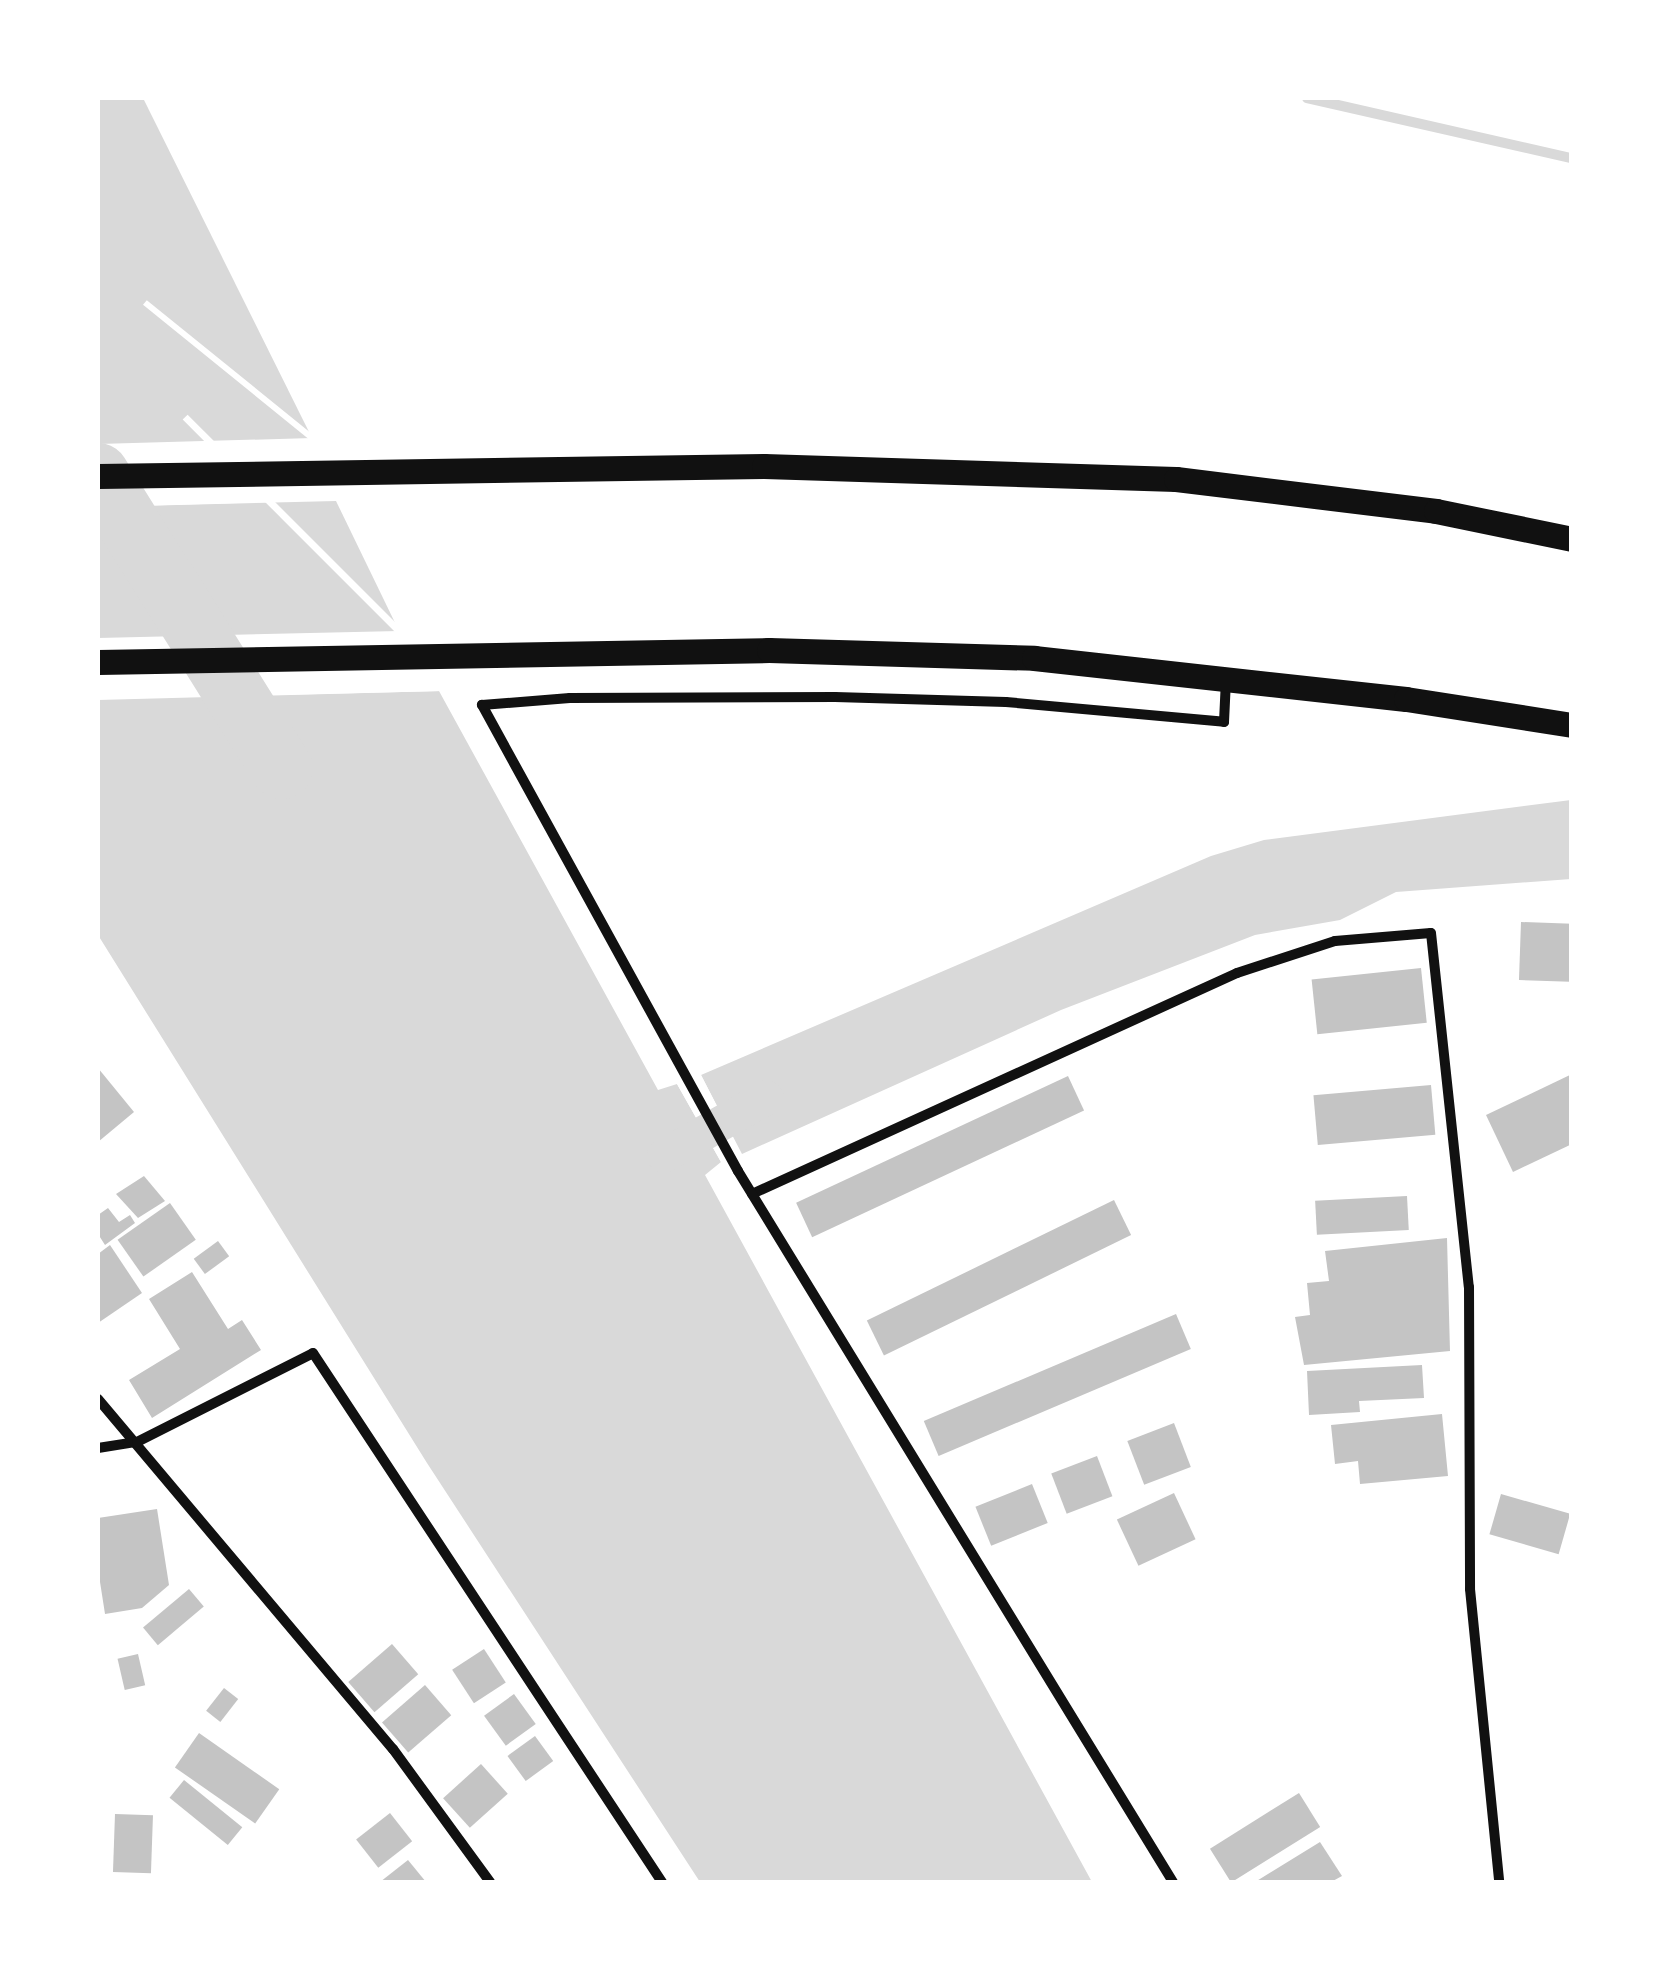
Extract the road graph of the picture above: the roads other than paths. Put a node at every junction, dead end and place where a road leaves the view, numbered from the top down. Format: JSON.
{"nodes":[{"id":1,"x":98,"y":476,"type":"edge"},
{"id":2,"x":1572,"y":539,"type":"edge"},
{"id":3,"x":98,"y":662,"type":"edge"},
{"id":4,"x":1226,"y":678,"type":"junction"},
{"id":5,"x":1572,"y":725,"type":"edge"},
{"id":6,"x":752,"y":1194,"type":"junction"},
{"id":7,"x":98,"y":1399,"type":"edge"},
{"id":8,"x":137,"y":1442,"type":"junction"},
{"id":9,"x":98,"y":1448,"type":"edge"},
{"id":10,"x":490,"y":1882,"type":"edge"},
{"id":11,"x":662,"y":1882,"type":"edge"},
{"id":12,"x":1172,"y":1882,"type":"edge"},
{"id":13,"x":1499,"y":1882,"type":"edge"}],
"edges":[{"from":1,"to":2,"type":"main road"},
{"from":3,"to":4,"type":"main road"},
{"from":4,"to":5,"type":"main road"},
{"from":4,"to":6,"type":"street"},
{"from":6,"to":12,"type":"street"},
{"from":6,"to":13,"type":"street"},
{"from":7,"to":8,"type":"street"},
{"from":8,"to":9,"type":"street"},
{"from":8,"to":10,"type":"street"},
{"from":8,"to":11,"type":"street"}]}
